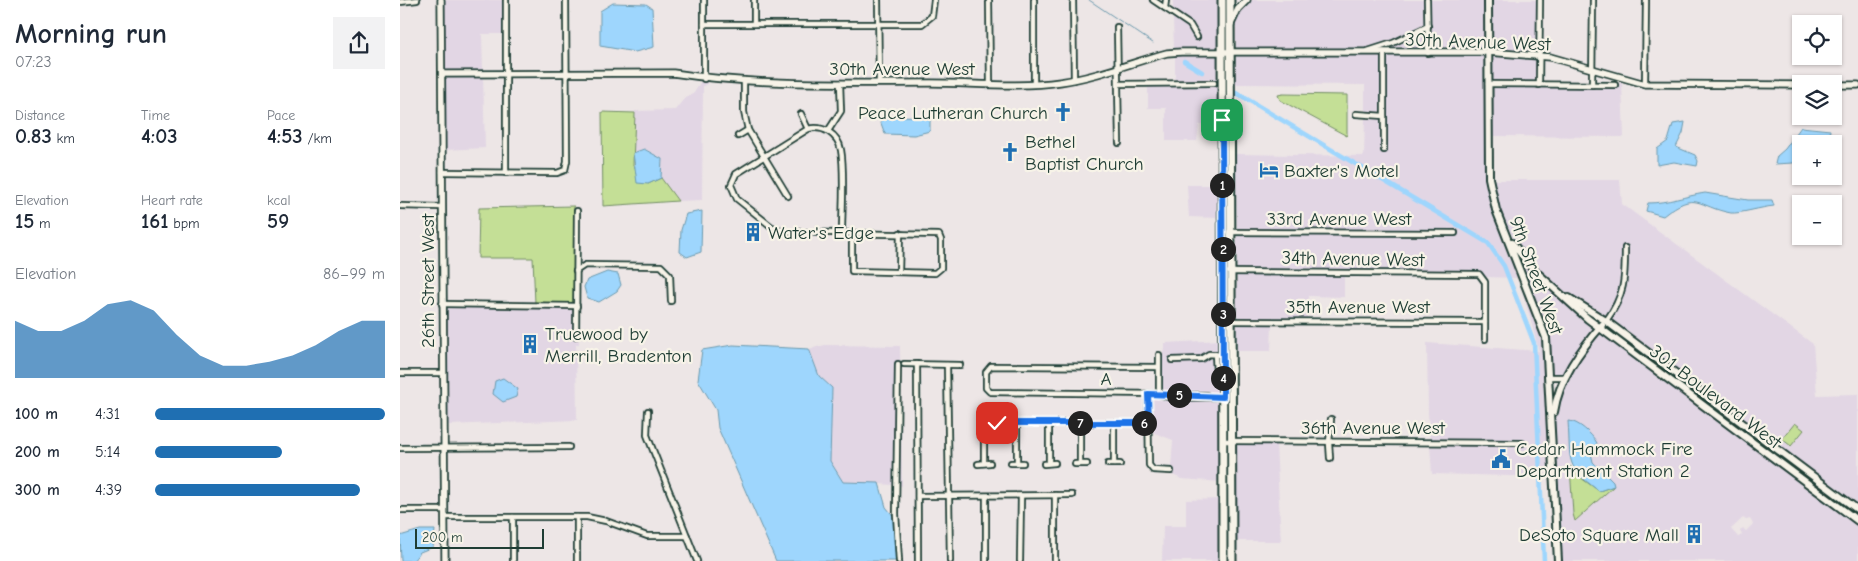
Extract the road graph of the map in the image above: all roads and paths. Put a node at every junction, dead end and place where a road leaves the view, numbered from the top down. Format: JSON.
{"nodes":[{"id":1,"x":417,"y":0,"type":"edge"},
{"id":2,"x":441,"y":0,"type":"edge"},
{"id":3,"x":506,"y":0,"type":"edge"},
{"id":4,"x":566,"y":0,"type":"edge"},
{"id":5,"x":704,"y":0,"type":"edge"},
{"id":6,"x":754,"y":0,"type":"edge"},
{"id":7,"x":878,"y":0,"type":"edge"},
{"id":8,"x":934,"y":0,"type":"edge"},
{"id":9,"x":989,"y":0,"type":"edge"},
{"id":10,"x":1034,"y":0,"type":"edge"},
{"id":11,"x":1073,"y":0,"type":"edge"},
{"id":12,"x":1153,"y":0,"type":"edge"},
{"id":13,"x":1166,"y":0,"type":"edge"},
{"id":14,"x":1222,"y":0,"type":"edge"},
{"id":15,"x":1230,"y":0,"type":"edge"},
{"id":16,"x":1247,"y":0,"type":"edge"},
{"id":17,"x":1427,"y":0,"type":"edge"},
{"id":18,"x":1488,"y":0,"type":"edge"},
{"id":19,"x":1540,"y":0,"type":"edge"},
{"id":20,"x":1593,"y":0,"type":"edge"},
{"id":21,"x":1646,"y":0,"type":"edge"},
{"id":22,"x":400,"y":2,"type":"edge"},
{"id":23,"x":1165,"y":8,"type":"junction"},
{"id":24,"x":704,"y":24,"type":"junction"},
{"id":25,"x":754,"y":24,"type":"junction"},
{"id":26,"x":878,"y":24,"type":"junction"},
{"id":27,"x":1230,"y":26,"type":"junction"},
{"id":28,"x":1428,"y":26,"type":"junction"},
{"id":29,"x":1117,"y":27,"type":"dead end"},
{"id":30,"x":1197,"y":36,"type":"dead end"},
{"id":31,"x":1222,"y":51,"type":"junction"},
{"id":32,"x":1230,"y":51,"type":"junction"},
{"id":33,"x":1488,"y":52,"type":"junction"},
{"id":34,"x":1359,"y":53,"type":"junction"},
{"id":35,"x":1384,"y":53,"type":"junction"},
{"id":36,"x":1428,"y":53,"type":"junction"},
{"id":37,"x":1540,"y":56,"type":"junction"},
{"id":38,"x":1118,"y":67,"type":"junction"},
{"id":39,"x":1592,"y":69,"type":"junction"},
{"id":40,"x":506,"y":73,"type":"junction"},
{"id":41,"x":567,"y":73,"type":"junction"},
{"id":42,"x":442,"y":74,"type":"junction"},
{"id":43,"x":704,"y":79,"type":"junction"},
{"id":44,"x":744,"y":80,"type":"junction"},
{"id":45,"x":1074,"y":80,"type":"junction"},
{"id":46,"x":840,"y":82,"type":"junction"},
{"id":47,"x":878,"y":83,"type":"junction"},
{"id":48,"x":990,"y":83,"type":"junction"},
{"id":49,"x":1034,"y":83,"type":"junction"},
{"id":50,"x":1118,"y":84,"type":"junction"},
{"id":51,"x":1214,"y":84,"type":"dead end"},
{"id":52,"x":1488,"y":84,"type":"junction"},
{"id":53,"x":1645,"y":84,"type":"junction"},
{"id":54,"x":1539,"y":85,"type":"junction"},
{"id":55,"x":1592,"y":85,"type":"junction"},
{"id":56,"x":1615,"y":85,"type":"dead end"},
{"id":57,"x":1792,"y":85,"type":"edge"},
{"id":58,"x":1842,"y":85,"type":"edge"},
{"id":59,"x":1858,"y":85,"type":"edge"},
{"id":60,"x":801,"y":114,"type":"dead end"},
{"id":61,"x":1356,"y":114,"type":"dead end"},
{"id":62,"x":1384,"y":116,"type":"junction"},
{"id":63,"x":808,"y":129,"type":"junction"},
{"id":64,"x":748,"y":130,"type":"junction"},
{"id":65,"x":828,"y":131,"type":"junction"},
{"id":66,"x":738,"y":136,"type":"dead end"},
{"id":67,"x":1119,"y":143,"type":"dead end"},
{"id":68,"x":1384,"y":150,"type":"dead end"},
{"id":69,"x":766,"y":156,"type":"junction"},
{"id":70,"x":442,"y":172,"type":"junction"},
{"id":71,"x":506,"y":172,"type":"junction"},
{"id":72,"x":788,"y":196,"type":"dead end"},
{"id":73,"x":400,"y":206,"type":"edge"},
{"id":74,"x":442,"y":207,"type":"junction"},
{"id":75,"x":577,"y":212,"type":"dead end"},
{"id":76,"x":1503,"y":226,"type":"junction"},
{"id":77,"x":1223,"y":232,"type":"junction"},
{"id":78,"x":1231,"y":232,"type":"junction"},
{"id":79,"x":842,"y":233,"type":"junction"},
{"id":80,"x":852,"y":233,"type":"junction"},
{"id":81,"x":1455,"y":233,"type":"dead end"},
{"id":82,"x":900,"y":234,"type":"junction"},
{"id":83,"x":1625,"y":248,"type":"dead end"},
{"id":84,"x":576,"y":271,"type":"junction"},
{"id":85,"x":898,"y":272,"type":"junction"},
{"id":86,"x":1223,"y":272,"type":"junction"},
{"id":87,"x":1231,"y":272,"type":"junction"},
{"id":88,"x":1558,"y":292,"type":"junction"},
{"id":89,"x":671,"y":301,"type":"dead end"},
{"id":90,"x":442,"y":304,"type":"junction"},
{"id":91,"x":576,"y":306,"type":"junction"},
{"id":92,"x":1231,"y":321,"type":"junction"},
{"id":93,"x":1606,"y":321,"type":"junction"},
{"id":94,"x":1484,"y":322,"type":"junction"},
{"id":95,"x":1600,"y":328,"type":"junction"},
{"id":96,"x":576,"y":336,"type":"dead end"},
{"id":97,"x":1485,"y":339,"type":"dead end"},
{"id":98,"x":1215,"y":354,"type":"junction"},
{"id":99,"x":1159,"y":355,"type":"dead end"},
{"id":100,"x":1223,"y":355,"type":"junction"},
{"id":101,"x":1172,"y":360,"type":"dead end"},
{"id":102,"x":898,"y":364,"type":"dead end"},
{"id":103,"x":904,"y":364,"type":"dead end"},
{"id":104,"x":918,"y":364,"type":"junction"},
{"id":105,"x":947,"y":365,"type":"junction"},
{"id":106,"x":960,"y":365,"type":"dead end"},
{"id":107,"x":1158,"y":368,"type":"junction"},
{"id":108,"x":400,"y":373,"type":"edge"},
{"id":109,"x":443,"y":373,"type":"junction"},
{"id":110,"x":1223,"y":374,"type":"junction"},
{"id":111,"x":1549,"y":377,"type":"junction"},
{"id":112,"x":1565,"y":377,"type":"junction"},
{"id":113,"x":1682,"y":378,"type":"junction"},
{"id":114,"x":1677,"y":384,"type":"junction"},
{"id":115,"x":1148,"y":394,"type":"junction"},
{"id":116,"x":1158,"y":394,"type":"junction"},
{"id":117,"x":1223,"y":397,"type":"junction"},
{"id":118,"x":648,"y":411,"type":"dead end"},
{"id":119,"x":1331,"y":419,"type":"dead end"},
{"id":120,"x":1016,"y":423,"type":"junction"},
{"id":121,"x":1049,"y":423,"type":"junction"},
{"id":122,"x":1080,"y":423,"type":"junction"},
{"id":123,"x":1114,"y":423,"type":"junction"},
{"id":124,"x":1149,"y":423,"type":"junction"},
{"id":125,"x":1552,"y":424,"type":"junction"},
{"id":126,"x":1223,"y":441,"type":"junction"},
{"id":127,"x":1232,"y":441,"type":"junction"},
{"id":128,"x":1329,"y":443,"type":"junction"},
{"id":129,"x":1522,"y":443,"type":"dead end"},
{"id":130,"x":400,"y":448,"type":"edge"},
{"id":131,"x":444,"y":448,"type":"junction"},
{"id":132,"x":569,"y":448,"type":"dead end"},
{"id":133,"x":1330,"y":458,"type":"dead end"},
{"id":134,"x":990,"y":463,"type":"dead end"},
{"id":135,"x":1023,"y":463,"type":"dead end"},
{"id":136,"x":978,"y":464,"type":"dead end"},
{"id":137,"x":984,"y":464,"type":"junction"},
{"id":138,"x":1049,"y":464,"type":"dead end"},
{"id":139,"x":1087,"y":464,"type":"dead end"},
{"id":140,"x":1108,"y":464,"type":"dead end"},
{"id":141,"x":1114,"y":464,"type":"junction"},
{"id":142,"x":1120,"y":464,"type":"dead end"},
{"id":143,"x":1171,"y":470,"type":"dead end"},
{"id":144,"x":1055,"y":495,"type":"junction"},
{"id":145,"x":1072,"y":495,"type":"dead end"},
{"id":146,"x":918,"y":496,"type":"junction"},
{"id":147,"x":949,"y":496,"type":"junction"},
{"id":148,"x":986,"y":496,"type":"junction"},
{"id":149,"x":1021,"y":496,"type":"junction"},
{"id":150,"x":400,"y":510,"type":"edge"},
{"id":151,"x":1858,"y":510,"type":"edge"},
{"id":152,"x":445,"y":513,"type":"junction"},
{"id":153,"x":513,"y":517,"type":"junction"},
{"id":154,"x":577,"y":517,"type":"junction"},
{"id":155,"x":1858,"y":521,"type":"edge"},
{"id":156,"x":687,"y":536,"type":"junction"},
{"id":157,"x":445,"y":561,"type":"edge"},
{"id":158,"x":513,"y":561,"type":"edge"},
{"id":159,"x":577,"y":561,"type":"edge"},
{"id":160,"x":697,"y":561,"type":"edge"},
{"id":161,"x":899,"y":561,"type":"edge"},
{"id":162,"x":918,"y":561,"type":"edge"},
{"id":163,"x":950,"y":561,"type":"edge"},
{"id":164,"x":986,"y":561,"type":"edge"},
{"id":165,"x":1020,"y":561,"type":"edge"},
{"id":166,"x":1055,"y":561,"type":"edge"},
{"id":167,"x":1223,"y":561,"type":"edge"},
{"id":168,"x":1232,"y":561,"type":"edge"},
{"id":169,"x":1558,"y":561,"type":"edge"}],
"edges":[{"from":1,"to":22,"type":"street"},
{"from":2,"to":42,"type":"street","name":"26th Street West"},
{"from":3,"to":40,"type":"street"},
{"from":4,"to":41,"type":"street"},
{"from":5,"to":24,"type":"street"},
{"from":6,"to":25,"type":"street"},
{"from":7,"to":26,"type":"street"},
{"from":8,"to":26,"type":"street"},
{"from":9,"to":48,"type":"street"},
{"from":10,"to":49,"type":"street"},
{"from":11,"to":45,"type":"street"},
{"from":12,"to":23,"type":"street"},
{"from":13,"to":23,"type":"street"},
{"from":14,"to":31,"type":"main road"},
{"from":15,"to":27,"type":"main road"},
{"from":16,"to":27,"type":"street"},
{"from":17,"to":28,"type":"street"},
{"from":18,"to":33,"type":"main road","name":"9th Street West"},
{"from":19,"to":37,"type":"street"},
{"from":20,"to":39,"type":"street"},
{"from":21,"to":53,"type":"street"},
{"from":23,"to":30,"type":"street"},
{"from":24,"to":25,"type":"street"},
{"from":24,"to":43,"type":"street"},
{"from":25,"to":26,"type":"street"},
{"from":26,"to":47,"type":"street"},
{"from":27,"to":32,"type":"main road"},
{"from":28,"to":34,"type":"street","name":"30th Avenue West"},
{"from":28,"to":36,"type":"street"},
{"from":29,"to":38,"type":"street"},
{"from":31,"to":32,"type":"street","name":"30th Avenue West"},
{"from":31,"to":38,"type":"street","name":"30th Avenue West"},
{"from":31,"to":77,"type":"main road"},
{"from":32,"to":34,"type":"street","name":"30th Avenue West"},
{"from":32,"to":78,"type":"main road"},
{"from":33,"to":36,"type":"street","name":"30th Avenue West"},
{"from":33,"to":37,"type":"street","name":"30th Avenue West"},
{"from":33,"to":52,"type":"main road","name":"9th Street West"},
{"from":34,"to":35,"type":"street","name":"30th Avenue West"},
{"from":35,"to":36,"type":"street","name":"30th Avenue West"},
{"from":35,"to":62,"type":"street"},
{"from":37,"to":39,"type":"street","name":"30th Avenue West"},
{"from":37,"to":54,"type":"street"},
{"from":38,"to":45,"type":"street","name":"30th Avenue West"},
{"from":38,"to":50,"type":"street"},
{"from":39,"to":53,"type":"street","name":"30th Avenue West"},
{"from":39,"to":55,"type":"street"},
{"from":40,"to":41,"type":"street","name":"30th Avenue West"},
{"from":40,"to":42,"type":"street","name":"30th Avenue West"},
{"from":40,"to":71,"type":"street"},
{"from":41,"to":43,"type":"street","name":"30th Avenue West"},
{"from":41,"to":71,"type":"street"},
{"from":42,"to":70,"type":"street","name":"26th Street West"},
{"from":43,"to":44,"type":"street","name":"30th Avenue West"},
{"from":44,"to":46,"type":"street","name":"30th Avenue West"},
{"from":44,"to":64,"type":"street"},
{"from":45,"to":49,"type":"street","name":"30th Avenue West"},
{"from":46,"to":47,"type":"street","name":"30th Avenue West"},
{"from":46,"to":65,"type":"street"},
{"from":47,"to":48,"type":"street","name":"30th Avenue West"},
{"from":48,"to":49,"type":"street","name":"30th Avenue West"},
{"from":50,"to":51,"type":"street"},
{"from":50,"to":67,"type":"street"},
{"from":52,"to":54,"type":"street"},
{"from":52,"to":76,"type":"main road","name":"9th Street West"},
{"from":53,"to":57,"type":"street","name":"30th Avenue West"},
{"from":54,"to":55,"type":"street"},
{"from":55,"to":56,"type":"street"},
{"from":58,"to":59,"type":"street"},
{"from":60,"to":63,"type":"street"},
{"from":61,"to":62,"type":"street"},
{"from":62,"to":68,"type":"street"},
{"from":63,"to":65,"type":"street"},
{"from":63,"to":69,"type":"street"},
{"from":64,"to":66,"type":"street"},
{"from":64,"to":69,"type":"street"},
{"from":65,"to":79,"type":"street"},
{"from":69,"to":72,"type":"street"},
{"from":69,"to":79,"type":"street"},
{"from":70,"to":71,"type":"street"},
{"from":70,"to":74,"type":"street","name":"26th Street West"},
{"from":73,"to":74,"type":"street"},
{"from":74,"to":90,"type":"street","name":"26th Street West"},
{"from":75,"to":84,"type":"street"},
{"from":76,"to":88,"type":"main road","name":"301 Boulevard West"},
{"from":76,"to":111,"type":"main road","name":"9th Street West"},
{"from":77,"to":78,"type":"street","name":"33rd Avenue West"},
{"from":77,"to":86,"type":"main road"},
{"from":78,"to":81,"type":"street","name":"33rd Avenue West"},
{"from":78,"to":87,"type":"main road"},
{"from":79,"to":80,"type":"street"},
{"from":80,"to":82,"type":"street"},
{"from":80,"to":85,"type":"street"},
{"from":82,"to":85,"type":"street"},
{"from":82,"to":85,"type":"street"},
{"from":83,"to":93,"type":"street"},
{"from":84,"to":89,"type":"street"},
{"from":84,"to":91,"type":"street"},
{"from":86,"to":87,"type":"street","name":"34th Avenue West"},
{"from":86,"to":100,"type":"main road"},
{"from":87,"to":92,"type":"main road"},
{"from":87,"to":94,"type":"street","name":"34th Avenue West"},
{"from":88,"to":93,"type":"main road","name":"301 Boulevard West"},
{"from":88,"to":95,"type":"main road","name":"301 Boulevard West"},
{"from":90,"to":91,"type":"street"},
{"from":90,"to":109,"type":"street","name":"26th Street West"},
{"from":91,"to":96,"type":"street"},
{"from":92,"to":94,"type":"street","name":"35th Avenue West"},
{"from":92,"to":127,"type":"main road"},
{"from":93,"to":95,"type":"main road"},
{"from":93,"to":113,"type":"main road","name":"301 Boulevard West"},
{"from":94,"to":97,"type":"street"},
{"from":95,"to":112,"type":"main road"},
{"from":95,"to":114,"type":"main road","name":"301 Boulevard West"},
{"from":98,"to":100,"type":"street"},
{"from":98,"to":101,"type":"street"},
{"from":98,"to":110,"type":"street"},
{"from":99,"to":107,"type":"street"},
{"from":100,"to":110,"type":"main road"},
{"from":102,"to":161,"type":"street"},
{"from":103,"to":104,"type":"street"},
{"from":104,"to":105,"type":"street"},
{"from":104,"to":146,"type":"street"},
{"from":105,"to":106,"type":"street"},
{"from":105,"to":147,"type":"street"},
{"from":107,"to":115,"type":"street","name":"A"},
{"from":107,"to":116,"type":"street"},
{"from":108,"to":109,"type":"street"},
{"from":109,"to":131,"type":"street","name":"26th Street West"},
{"from":110,"to":117,"type":"main road"},
{"from":111,"to":112,"type":"street"},
{"from":111,"to":125,"type":"main road","name":"9th Street West"},
{"from":112,"to":125,"type":"main road"},
{"from":113,"to":114,"type":"street"},
{"from":113,"to":151,"type":"main road","name":"301 Boulevard West"},
{"from":114,"to":155,"type":"main road","name":"301 Boulevard West"},
{"from":115,"to":116,"type":"street","name":"A"},
{"from":115,"to":124,"type":"street"},
{"from":116,"to":117,"type":"street","name":"A"},
{"from":117,"to":126,"type":"main road"},
{"from":118,"to":156,"type":"street"},
{"from":119,"to":128,"type":"street"},
{"from":120,"to":121,"type":"street"},
{"from":120,"to":135,"type":"street"},
{"from":120,"to":137,"type":"street"},
{"from":121,"to":122,"type":"street"},
{"from":121,"to":138,"type":"street"},
{"from":122,"to":123,"type":"street"},
{"from":122,"to":139,"type":"street"},
{"from":123,"to":124,"type":"street"},
{"from":123,"to":141,"type":"street"},
{"from":124,"to":143,"type":"street"},
{"from":125,"to":169,"type":"main road","name":"9th Street West"},
{"from":126,"to":127,"type":"street","name":"36th Avenue West"},
{"from":126,"to":167,"type":"main road"},
{"from":127,"to":128,"type":"street","name":"36th Avenue West"},
{"from":127,"to":168,"type":"main road"},
{"from":128,"to":129,"type":"street","name":"36th Avenue West"},
{"from":128,"to":133,"type":"street"},
{"from":130,"to":131,"type":"street"},
{"from":131,"to":132,"type":"street"},
{"from":131,"to":152,"type":"street","name":"26th Street West"},
{"from":134,"to":137,"type":"street"},
{"from":136,"to":137,"type":"street"},
{"from":140,"to":141,"type":"street"},
{"from":141,"to":142,"type":"street"},
{"from":144,"to":145,"type":"street"},
{"from":144,"to":149,"type":"street"},
{"from":144,"to":166,"type":"street"},
{"from":146,"to":147,"type":"street"},
{"from":146,"to":162,"type":"street"},
{"from":147,"to":148,"type":"street"},
{"from":147,"to":163,"type":"street"},
{"from":148,"to":149,"type":"street"},
{"from":148,"to":164,"type":"street"},
{"from":149,"to":165,"type":"street"},
{"from":150,"to":152,"type":"street"},
{"from":152,"to":153,"type":"street"},
{"from":152,"to":157,"type":"street","name":"26th Street West"},
{"from":153,"to":154,"type":"street"},
{"from":153,"to":158,"type":"street"},
{"from":154,"to":156,"type":"street"},
{"from":154,"to":159,"type":"street"},
{"from":156,"to":160,"type":"street"}]}
